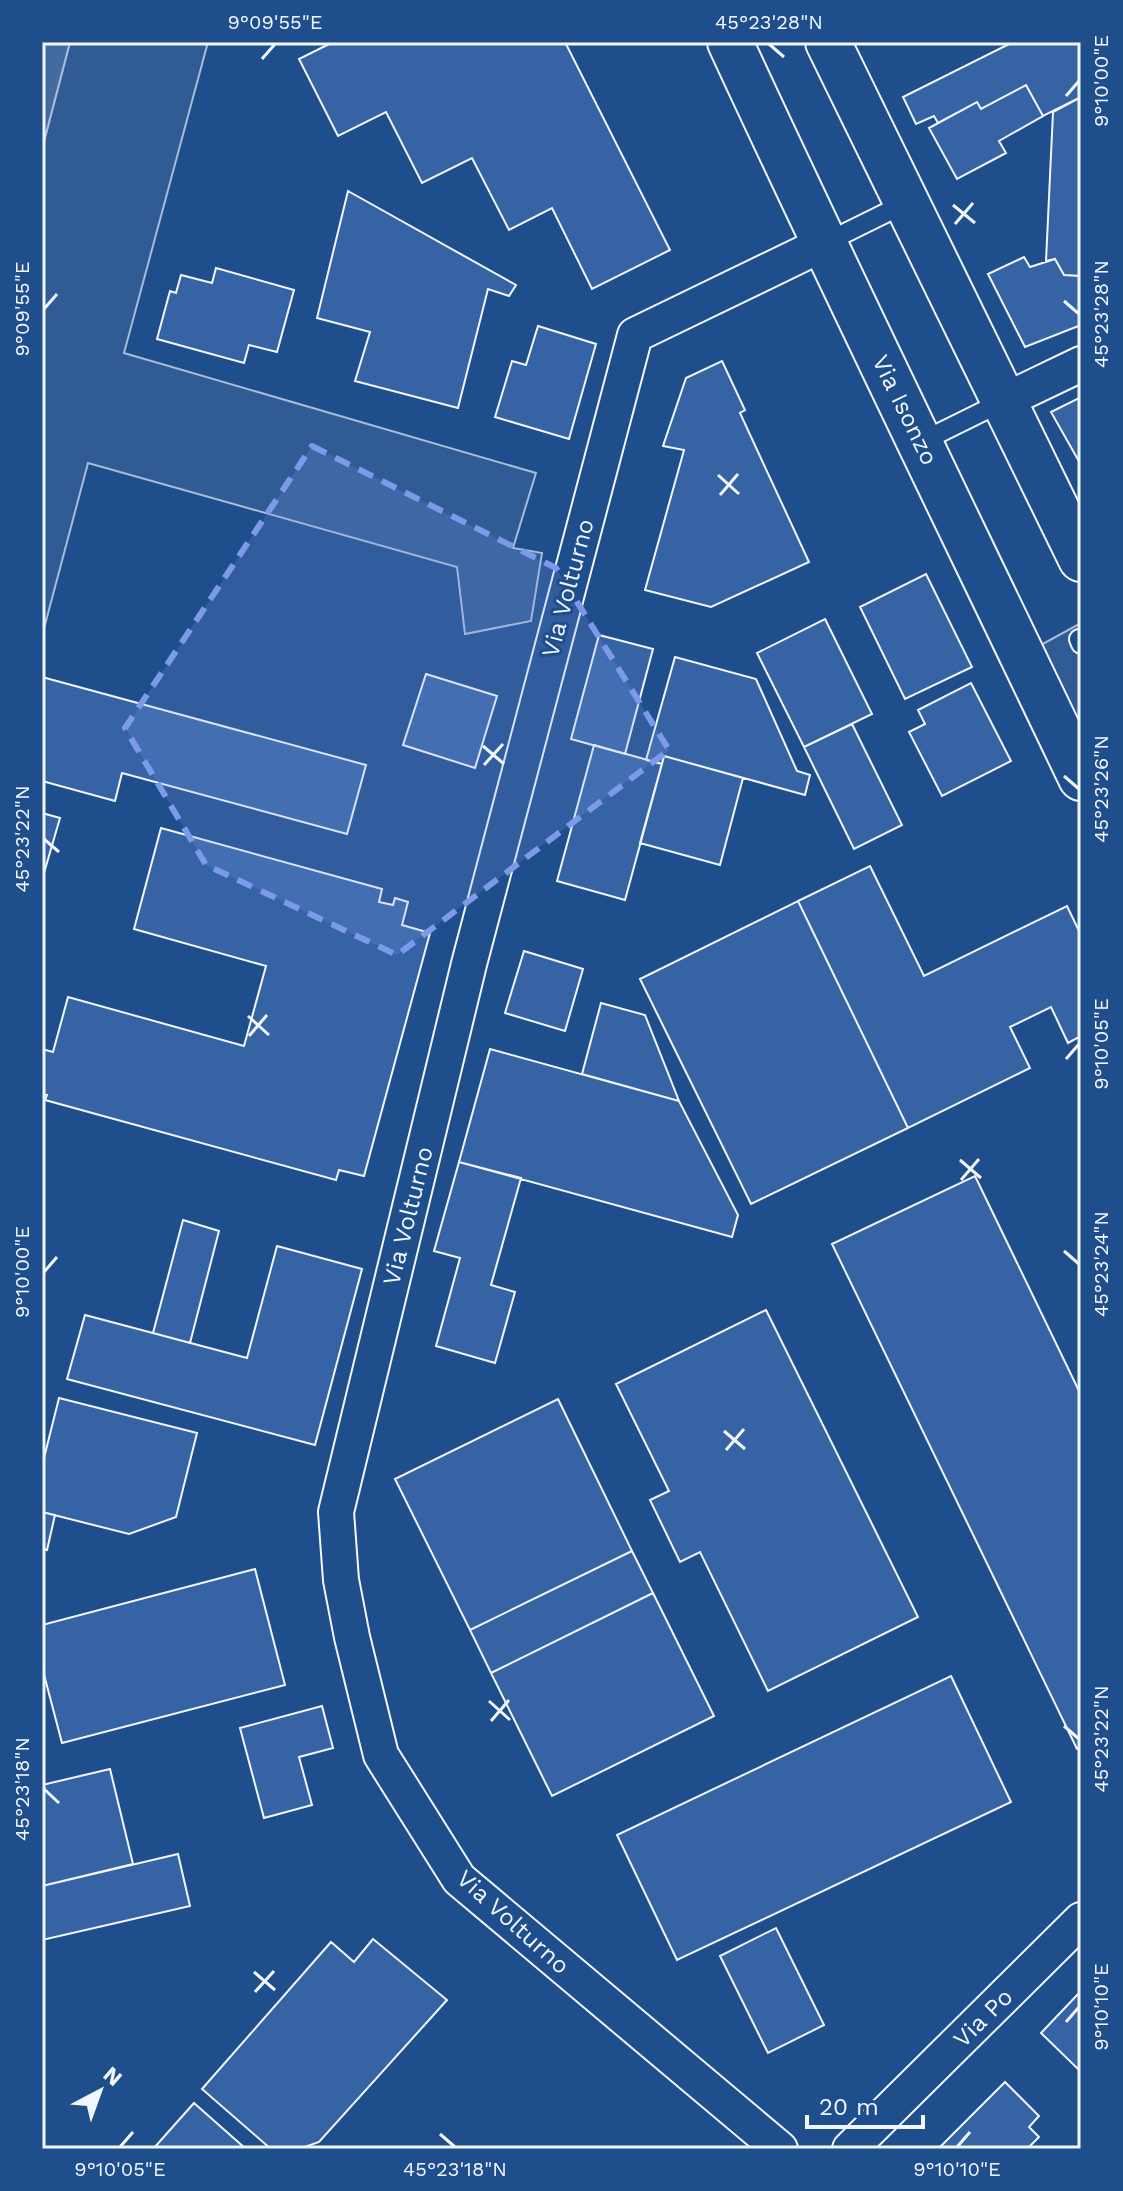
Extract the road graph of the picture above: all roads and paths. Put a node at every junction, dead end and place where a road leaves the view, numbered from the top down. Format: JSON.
{"nodes":[{"id":1,"x":730,"y":42,"type":"edge"},
{"id":2,"x":828,"y":42,"type":"edge"},
{"id":3,"x":906,"y":203,"type":"junction"},
{"id":4,"x":823,"y":244,"type":"junction"},
{"id":5,"x":1081,"y":364,"type":"edge"},
{"id":6,"x":1004,"y":401,"type":"junction"},
{"id":7,"x":921,"y":442,"type":"junction"},
{"id":8,"x":1081,"y":559,"type":"edge"},
{"id":9,"x":1081,"y":778,"type":"edge"},
{"id":10,"x":1081,"y":1920,"type":"edge"},
{"id":11,"x":780,"y":2149,"type":"edge"},
{"id":12,"x":850,"y":2149,"type":"edge"}],
"edges":[{"from":1,"to":4,"type":"main road","name":"Via Isonzo"},
{"from":2,"to":3,"type":"main road"},
{"from":3,"to":4,"type":"lane"},
{"from":3,"to":6,"type":"main road"},
{"from":4,"to":7,"type":"main road","name":"Via Isonzo"},
{"from":4,"to":11,"type":"street","name":"Via Volturno"},
{"from":5,"to":6,"type":"street"},
{"from":6,"to":7,"type":"lane"},
{"from":6,"to":8,"type":"main road"},
{"from":7,"to":9,"type":"main road","name":"Via Isonzo"},
{"from":10,"to":12,"type":"street","name":"Via Po"}]}
